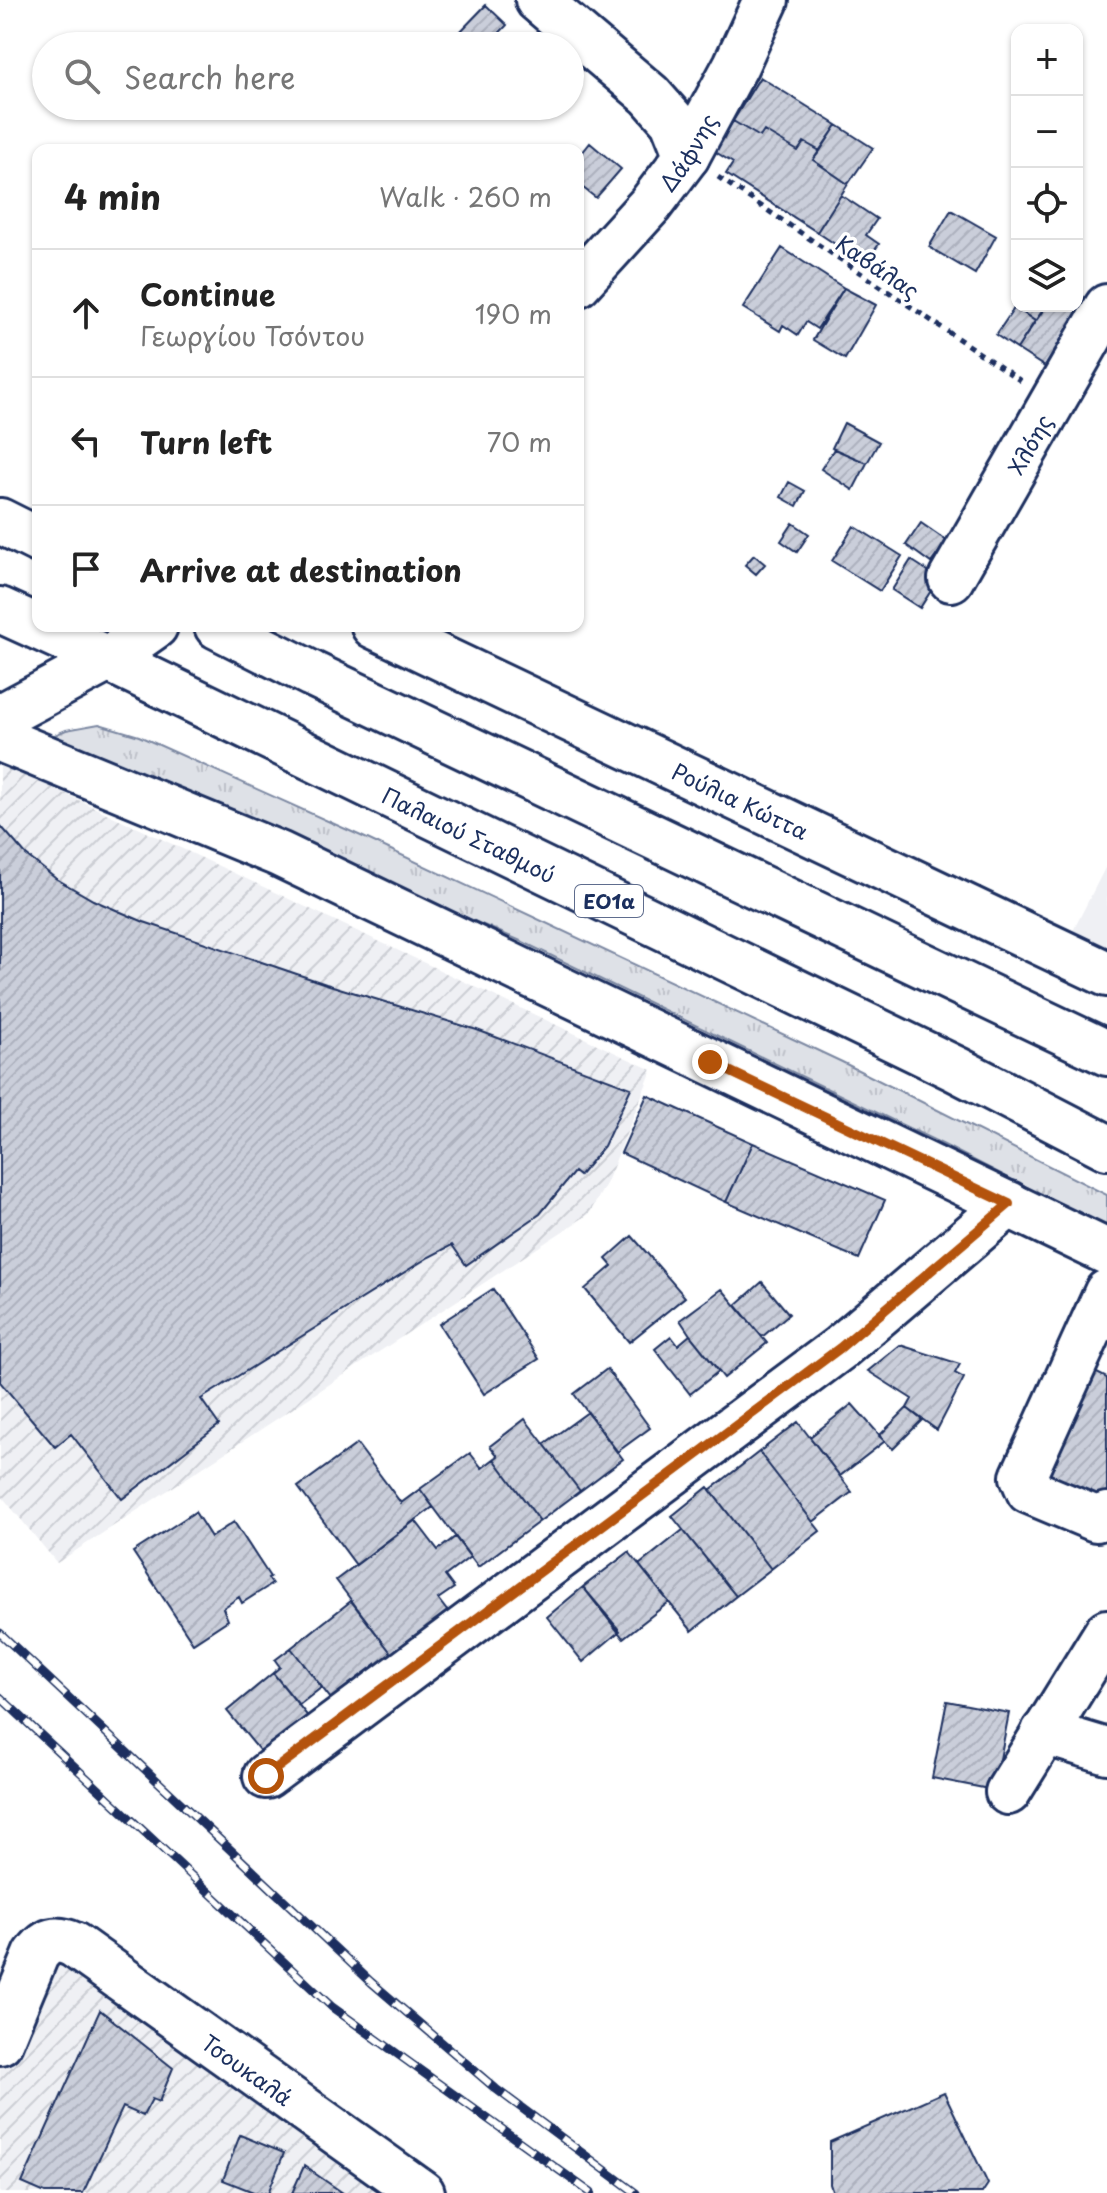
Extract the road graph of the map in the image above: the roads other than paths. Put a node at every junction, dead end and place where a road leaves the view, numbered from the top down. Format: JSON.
{"nodes":[{"id":1,"x":538,"y":0,"type":"edge"},
{"id":2,"x":766,"y":0,"type":"edge"},
{"id":3,"x":576,"y":32,"type":"edge"},
{"id":4,"x":584,"y":39,"type":"edge"},
{"id":5,"x":687,"y":156,"type":"junction"},
{"id":6,"x":584,"y":277,"type":"edge"},
{"id":7,"x":1107,"y":307,"type":"edge"},
{"id":8,"x":0,"y":521,"type":"edge"},
{"id":9,"x":32,"y":537,"type":"edge"},
{"id":10,"x":951,"y":579,"type":"dead end"},
{"id":11,"x":0,"y":610,"type":"edge"},
{"id":12,"x":32,"y":625,"type":"edge"},
{"id":13,"x":48,"y":632,"type":"edge"},
{"id":14,"x":146,"y":632,"type":"edge"},
{"id":15,"x":229,"y":632,"type":"edge"},
{"id":16,"x":387,"y":632,"type":"edge"},
{"id":17,"x":108,"y":659,"type":"junction"},
{"id":18,"x":0,"y":717,"type":"edge"},
{"id":19,"x":0,"y":739,"type":"edge"},
{"id":20,"x":1107,"y":974,"type":"edge"},
{"id":21,"x":1107,"y":1053,"type":"edge"},
{"id":22,"x":1107,"y":1147,"type":"edge"},
{"id":23,"x":1009,"y":1204,"type":"junction"},
{"id":24,"x":1107,"y":1252,"type":"edge"},
{"id":25,"x":1107,"y":1292,"type":"edge"},
{"id":26,"x":1107,"y":1515,"type":"edge"},
{"id":27,"x":1107,"y":1632,"type":"edge"},
{"id":28,"x":1044,"y":1732,"type":"junction"},
{"id":29,"x":1107,"y":1751,"type":"edge"},
{"id":30,"x":266,"y":1776,"type":"dead end"},
{"id":31,"x":1008,"y":1792,"type":"dead end"},
{"id":32,"x":0,"y":2042,"type":"edge"},
{"id":33,"x":422,"y":2193,"type":"edge"}],
"edges":[{"from":1,"to":3,"type":"main road"},
{"from":2,"to":5,"type":"main road","name":"Δάφνης"},
{"from":4,"to":5,"type":"main road"},
{"from":5,"to":6,"type":"main road","name":"Δάφνης"},
{"from":7,"to":10,"type":"main road","name":"Χλόης"},
{"from":8,"to":9,"type":"main road"},
{"from":11,"to":12,"type":"main road","name":"Παλαιού Σταθμού","number":"ΕΟ1α"},
{"from":13,"to":17,"type":"main road","name":"Παλαιού Σταθμού","number":"ΕΟ1α"},
{"from":14,"to":17,"type":"main road"},
{"from":15,"to":21,"type":"main road"},
{"from":16,"to":20,"type":"main road","name":"Ρούλια Κώττα"},
{"from":17,"to":18,"type":"main road"},
{"from":17,"to":22,"type":"main road","name":"Παλαιού Σταθμού","number":"ΕΟ1α"},
{"from":19,"to":23,"type":"main road"},
{"from":23,"to":24,"type":"main road"},
{"from":23,"to":30,"type":"main road"},
{"from":25,"to":26,"type":"main road"},
{"from":27,"to":28,"type":"main road"},
{"from":28,"to":29,"type":"main road"},
{"from":28,"to":31,"type":"main road"},
{"from":32,"to":33,"type":"main road","name":"Τσουκαλά"}]}
